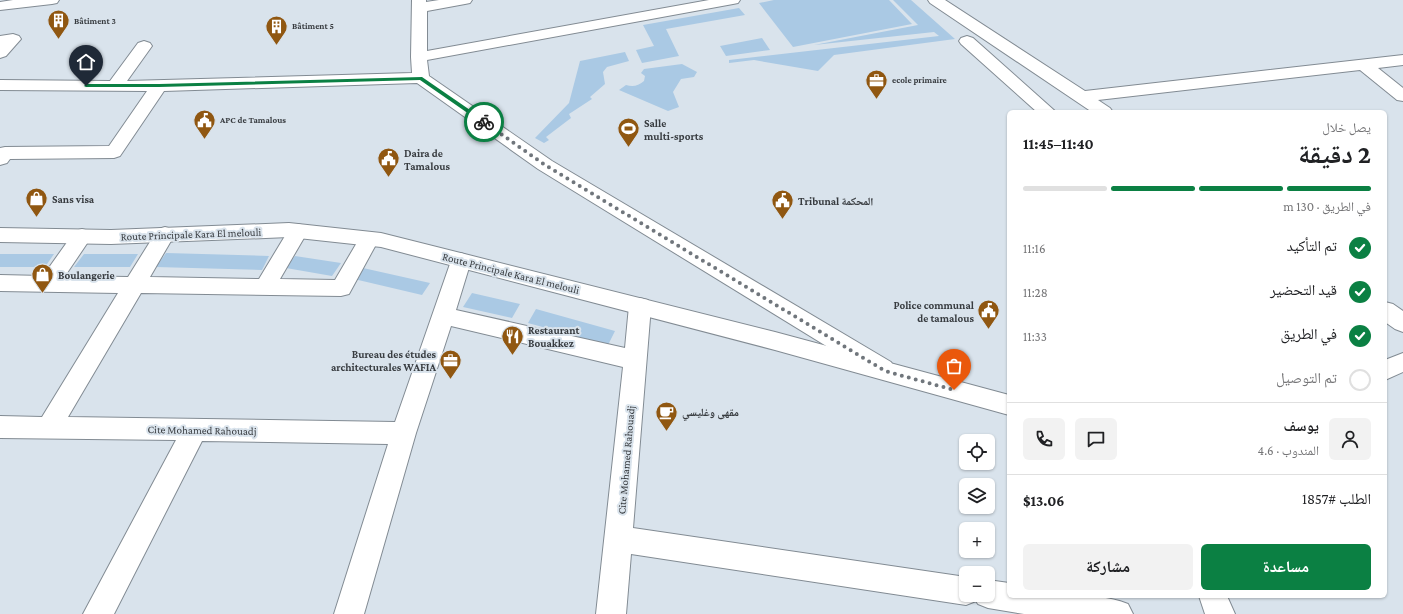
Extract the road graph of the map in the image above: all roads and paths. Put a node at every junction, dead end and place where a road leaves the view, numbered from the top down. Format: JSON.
{"nodes":[{"id":1,"x":52,"y":0,"type":"edge"},
{"id":2,"x":465,"y":0,"type":"edge"},
{"id":3,"x":733,"y":0,"type":"edge"},
{"id":4,"x":935,"y":0,"type":"edge"},
{"id":5,"x":419,"y":4,"type":"edge"},
{"id":6,"x":0,"y":6,"type":"edge"},
{"id":7,"x":0,"y":40,"type":"edge"},
{"id":8,"x":967,"y":41,"type":"dead end"},
{"id":9,"x":144,"y":46,"type":"dead end"},
{"id":10,"x":0,"y":53,"type":"edge"},
{"id":11,"x":419,"y":56,"type":"junction"},
{"id":12,"x":1403,"y":60,"type":"edge"},
{"id":13,"x":1363,"y":64,"type":"junction"},
{"id":14,"x":422,"y":78,"type":"junction"},
{"id":15,"x":0,"y":86,"type":"edge"},
{"id":16,"x":115,"y":86,"type":"junction"},
{"id":17,"x":159,"y":86,"type":"junction"},
{"id":18,"x":1403,"y":96,"type":"edge"},
{"id":19,"x":1081,"y":97,"type":"junction"},
{"id":20,"x":1045,"y":110,"type":"edge"},
{"id":21,"x":1101,"y":110,"type":"edge"},
{"id":22,"x":0,"y":160,"type":"edge"},
{"id":23,"x":298,"y":231,"type":"junction"},
{"id":24,"x":165,"y":234,"type":"junction"},
{"id":25,"x":0,"y":235,"type":"edge"},
{"id":26,"x":82,"y":236,"type":"junction"},
{"id":27,"x":368,"y":238,"type":"junction"},
{"id":28,"x":461,"y":261,"type":"junction"},
{"id":29,"x":49,"y":284,"type":"junction"},
{"id":30,"x":135,"y":284,"type":"junction"},
{"id":31,"x":1,"y":285,"type":"edge"},
{"id":32,"x":265,"y":287,"type":"junction"},
{"id":33,"x":640,"y":306,"type":"junction"},
{"id":34,"x":1387,"y":311,"type":"edge"},
{"id":35,"x":791,"y":315,"type":"junction"},
{"id":36,"x":443,"y":316,"type":"junction"},
{"id":37,"x":1403,"y":323,"type":"edge"},
{"id":38,"x":787,"y":344,"type":"junction"},
{"id":39,"x":635,"y":360,"type":"junction"},
{"id":40,"x":1403,"y":362,"type":"edge"},
{"id":41,"x":1387,"y":369,"type":"edge"},
{"id":42,"x":885,"y":371,"type":"junction"},
{"id":43,"x":1007,"y":404,"type":"edge"},
{"id":44,"x":0,"y":427,"type":"edge"},
{"id":45,"x":49,"y":427,"type":"junction"},
{"id":46,"x":194,"y":430,"type":"junction"},
{"id":47,"x":404,"y":433,"type":"junction"},
{"id":48,"x":618,"y":539,"type":"junction"},
{"id":49,"x":959,"y":590,"type":"edge"},
{"id":50,"x":995,"y":595,"type":"edge"},
{"id":51,"x":1007,"y":597,"type":"edge"},
{"id":52,"x":1014,"y":598,"type":"edge"},
{"id":53,"x":1214,"y":598,"type":"edge"},
{"id":54,"x":98,"y":614,"type":"edge"},
{"id":55,"x":349,"y":614,"type":"edge"},
{"id":56,"x":610,"y":614,"type":"edge"},
{"id":57,"x":1118,"y":614,"type":"edge"},
{"id":58,"x":1220,"y":614,"type":"edge"}],
"edges":[{"from":1,"to":6,"type":"street"},
{"from":2,"to":5,"type":"street"},
{"from":3,"to":11,"type":"street"},
{"from":4,"to":19,"type":"street"},
{"from":5,"to":11,"type":"street"},
{"from":7,"to":10,"type":"street"},
{"from":8,"to":20,"type":"street"},
{"from":9,"to":16,"type":"street"},
{"from":11,"to":14,"type":"street"},
{"from":12,"to":13,"type":"street"},
{"from":13,"to":18,"type":"street"},
{"from":13,"to":19,"type":"street"},
{"from":14,"to":17,"type":"street"},
{"from":14,"to":35,"type":"street"},
{"from":15,"to":16,"type":"street"},
{"from":16,"to":17,"type":"street"},
{"from":17,"to":22,"type":"street"},
{"from":19,"to":21,"type":"street"},
{"from":23,"to":24,"type":"street","name":"Route Principale Kara El melouli"},
{"from":23,"to":27,"type":"street","name":"Route Principale Kara El melouli"},
{"from":23,"to":32,"type":"street"},
{"from":24,"to":26,"type":"street","name":"Route Principale Kara El melouli"},
{"from":24,"to":30,"type":"street"},
{"from":25,"to":26,"type":"street","name":"Route Principale Kara El melouli"},
{"from":26,"to":29,"type":"street"},
{"from":27,"to":28,"type":"street","name":"Route Principale Kara El melouli"},
{"from":27,"to":32,"type":"street"},
{"from":28,"to":33,"type":"street","name":"Route Principale Kara El melouli"},
{"from":28,"to":36,"type":"street"},
{"from":29,"to":30,"type":"street"},
{"from":29,"to":31,"type":"street"},
{"from":30,"to":32,"type":"street"},
{"from":30,"to":45,"type":"street"},
{"from":33,"to":38,"type":"street","name":"Route Principale Kara El melouli"},
{"from":33,"to":39,"type":"street","name":"Cite Mohamed Rahouadj"},
{"from":34,"to":37,"type":"street"},
{"from":35,"to":38,"type":"street"},
{"from":35,"to":42,"type":"street"},
{"from":36,"to":39,"type":"street"},
{"from":36,"to":47,"type":"street"},
{"from":38,"to":42,"type":"street","name":"Route Principale Kara El melouli"},
{"from":39,"to":48,"type":"street","name":"Cite Mohamed Rahouadj"},
{"from":40,"to":41,"type":"street"},
{"from":42,"to":43,"type":"street","name":"Route Principale Kara El melouli"},
{"from":44,"to":45,"type":"street","name":"Cite Mohamed Rahouadj"},
{"from":45,"to":46,"type":"street","name":"Cite Mohamed Rahouadj"},
{"from":46,"to":47,"type":"street","name":"Cite Mohamed Rahouadj"},
{"from":46,"to":54,"type":"street"},
{"from":47,"to":55,"type":"street"},
{"from":48,"to":49,"type":"street"},
{"from":48,"to":56,"type":"street","name":"Cite Mohamed Rahouadj"},
{"from":50,"to":51,"type":"street"},
{"from":52,"to":57,"type":"street"},
{"from":53,"to":58,"type":"street"}]}
